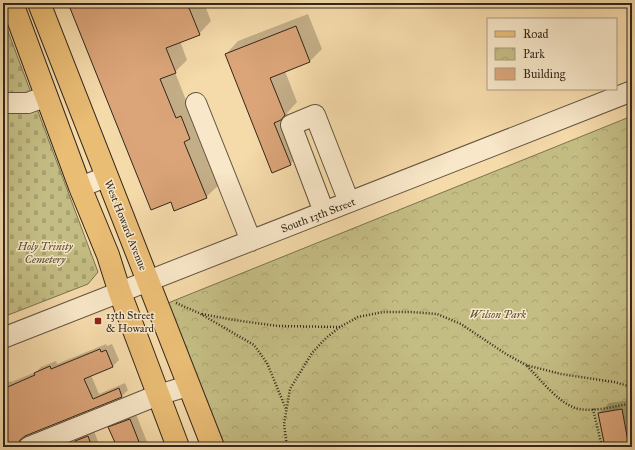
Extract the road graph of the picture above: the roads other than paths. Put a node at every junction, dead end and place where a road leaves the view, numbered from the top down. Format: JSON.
{"nodes":[{"id":1,"x":12,"y":3,"type":"edge"},
{"id":2,"x":39,"y":3,"type":"edge"},
{"id":3,"x":632,"y":91,"type":"edge"},
{"id":4,"x":47,"y":96,"type":"junction"},
{"id":5,"x":3,"y":102,"type":"edge"},
{"id":6,"x":196,"y":103,"type":"dead end"},
{"id":7,"x":106,"y":177,"type":"junction"},
{"id":8,"x":80,"y":186,"type":"junction"},
{"id":9,"x":349,"y":202,"type":"junction"},
{"id":10,"x":324,"y":212,"type":"junction"},
{"id":11,"x":251,"y":241,"type":"junction"},
{"id":12,"x":148,"y":281,"type":"junction"},
{"id":13,"x":120,"y":293,"type":"junction"},
{"id":14,"x":3,"y":338,"type":"edge"},
{"id":15,"x":188,"y":386,"type":"junction"},
{"id":16,"x":158,"y":395,"type":"junction"},
{"id":17,"x":65,"y":440,"type":"edge"},
{"id":18,"x":29,"y":447,"type":"edge"},
{"id":19,"x":178,"y":447,"type":"edge"},
{"id":20,"x":213,"y":447,"type":"edge"}],
"edges":[{"from":1,"to":4,"type":"main road"},
{"from":2,"to":7,"type":"main road","name":"West Howard Avenue"},
{"from":3,"to":9,"type":"street","name":"South 13th Street"},
{"from":4,"to":5,"type":"street"},
{"from":4,"to":8,"type":"main road"},
{"from":6,"to":11,"type":"street"},
{"from":7,"to":8,"type":"street"},
{"from":7,"to":12,"type":"main road","name":"West Howard Avenue"},
{"from":8,"to":13,"type":"main road"},
{"from":9,"to":10,"type":"street","name":"South 13th Street"},
{"from":9,"to":10,"type":"street"},
{"from":10,"to":11,"type":"street","name":"South 13th Street"},
{"from":11,"to":12,"type":"street","name":"South 13th Street"},
{"from":12,"to":13,"type":"street","name":"South 13th Street"},
{"from":12,"to":15,"type":"main road","name":"West Howard Avenue"},
{"from":13,"to":14,"type":"street","name":"South 13th Street"},
{"from":13,"to":16,"type":"main road"},
{"from":15,"to":16,"type":"street"},
{"from":15,"to":20,"type":"main road","name":"West Howard Avenue"},
{"from":16,"to":17,"type":"street"},
{"from":16,"to":19,"type":"main road"},
{"from":17,"to":18,"type":"street"}]}
